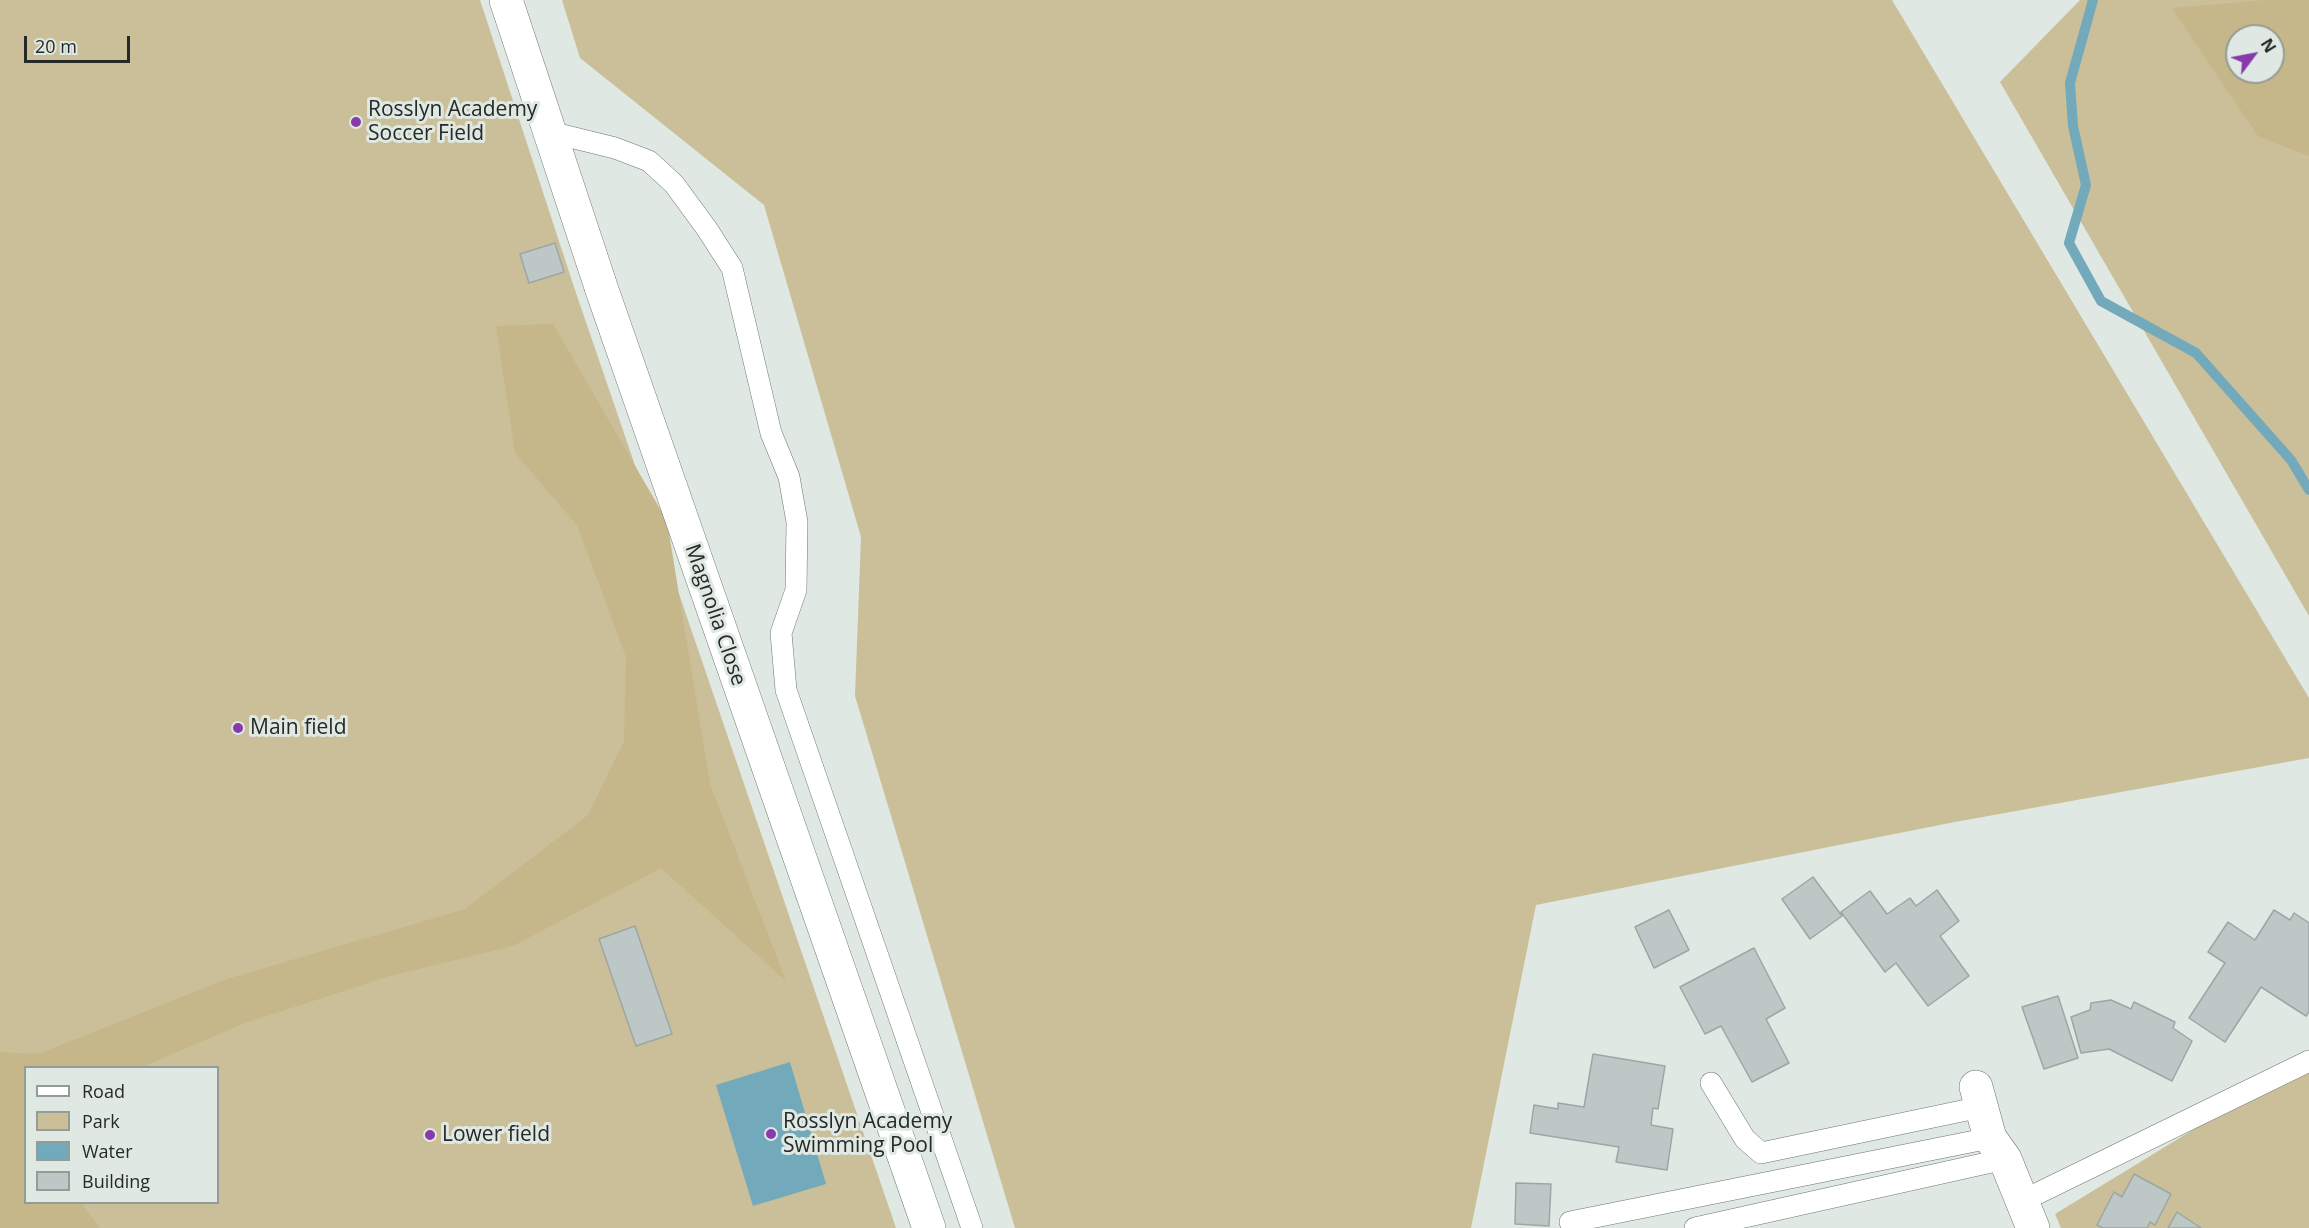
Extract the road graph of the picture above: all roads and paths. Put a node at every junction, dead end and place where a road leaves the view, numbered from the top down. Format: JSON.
{"nodes":[{"id":1,"x":506,"y":0,"type":"edge"},
{"id":2,"x":550,"y":132,"type":"junction"},
{"id":3,"x":2309,"y":1061,"type":"edge"},
{"id":4,"x":1711,"y":1083,"type":"dead end"},
{"id":5,"x":1988,"y":1123,"type":"junction"},
{"id":6,"x":2028,"y":1214,"type":"edge"},
{"id":7,"x":1570,"y":1222,"type":"dead end"},
{"id":8,"x":929,"y":1228,"type":"edge"},
{"id":9,"x":972,"y":1228,"type":"edge"},
{"id":10,"x":1695,"y":1228,"type":"edge"}],
"edges":[{"from":1,"to":2,"type":"street","name":"Magnolia Close"},
{"from":2,"to":8,"type":"street","name":"Magnolia Close"},
{"from":2,"to":9,"type":"lane"},
{"from":3,"to":6,"type":"lane"},
{"from":4,"to":5,"type":"lane"},
{"from":5,"to":6,"type":"street"},
{"from":5,"to":7,"type":"lane"},
{"from":5,"to":10,"type":"lane"}]}
